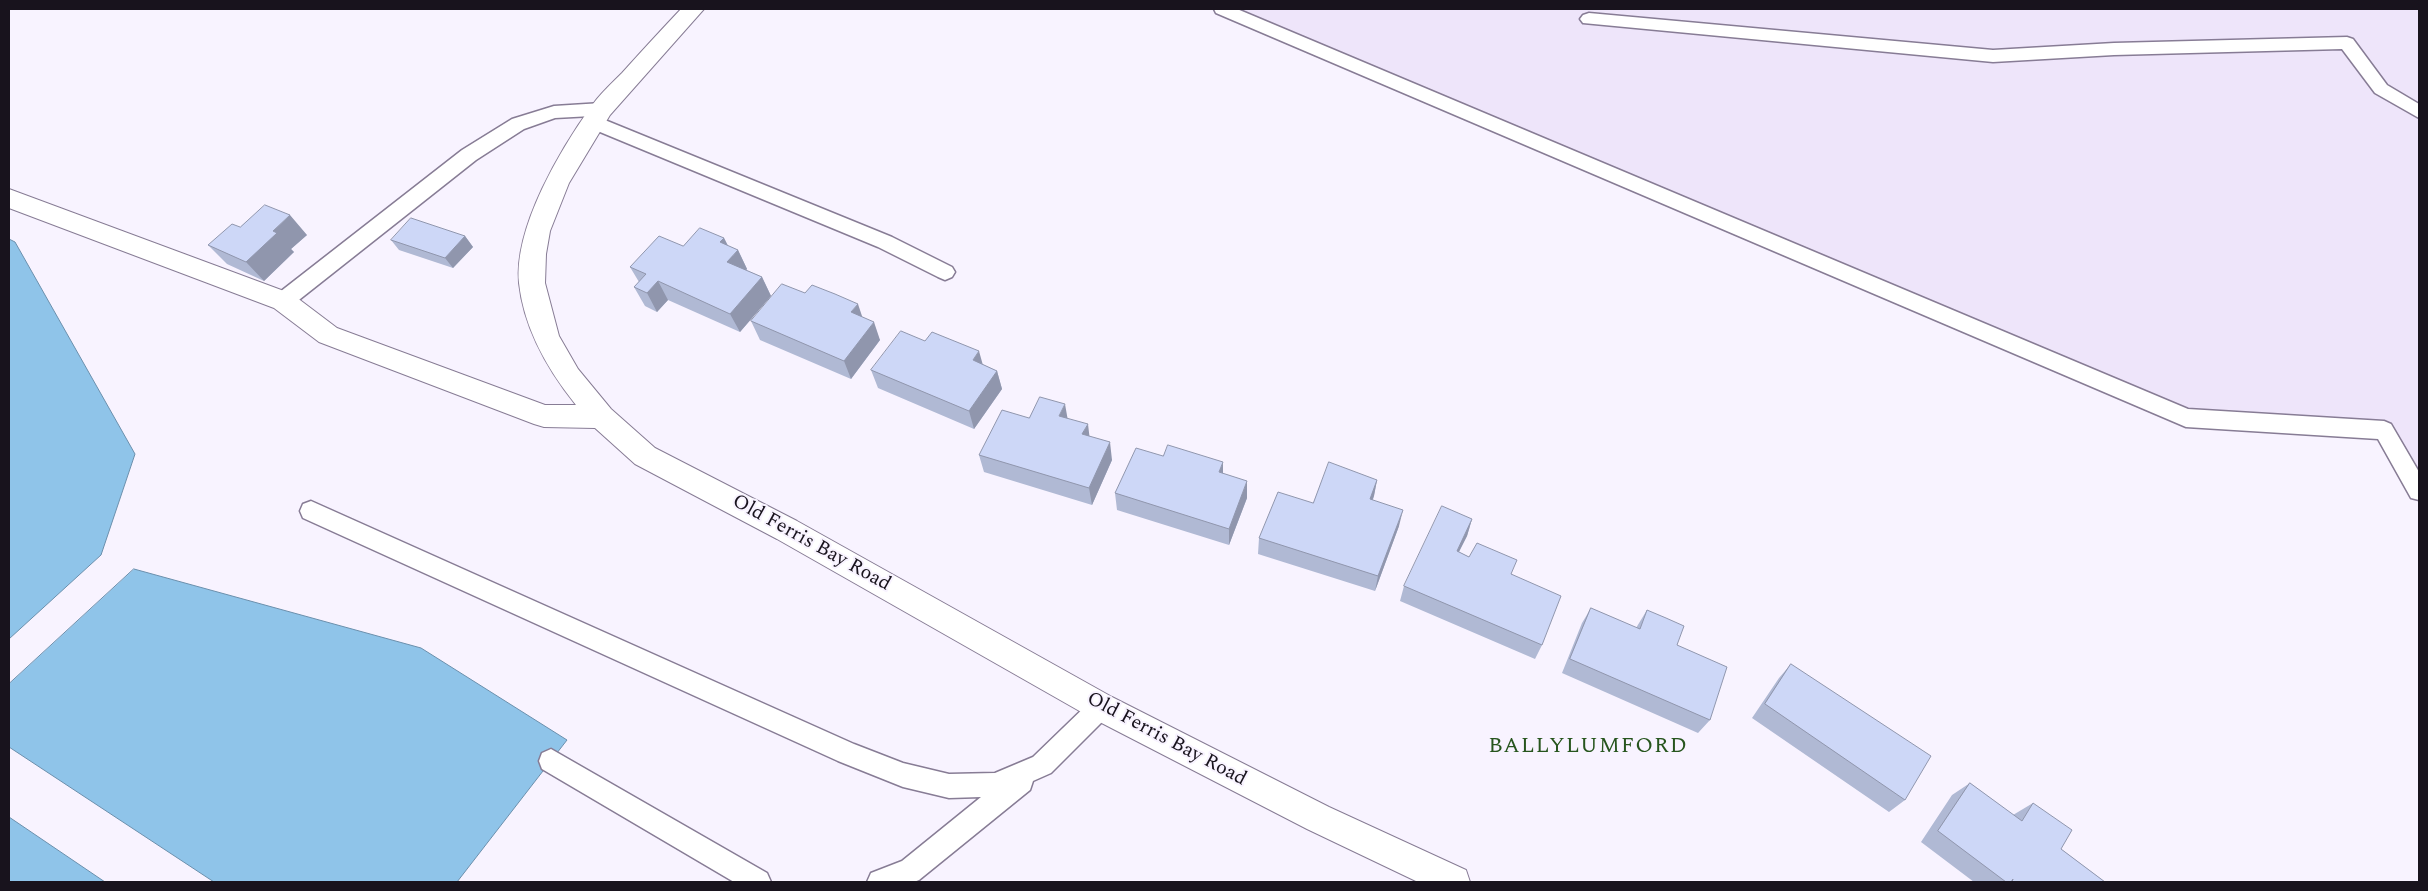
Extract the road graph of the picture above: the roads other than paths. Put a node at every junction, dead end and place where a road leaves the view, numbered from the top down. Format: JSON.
{"nodes":[{"id":1,"x":693,"y":9,"type":"edge"},
{"id":2,"x":1222,"y":9,"type":"edge"},
{"id":3,"x":1589,"y":19,"type":"dead end"},
{"id":4,"x":2419,"y":112,"type":"edge"},
{"id":5,"x":598,"y":115,"type":"junction"},
{"id":6,"x":9,"y":198,"type":"edge"},
{"id":7,"x":945,"y":272,"type":"dead end"},
{"id":8,"x":283,"y":302,"type":"junction"},
{"id":9,"x":601,"y":417,"type":"junction"},
{"id":10,"x":2419,"y":491,"type":"edge"},
{"id":11,"x":311,"y":511,"type":"dead end"},
{"id":12,"x":1101,"y":707,"type":"junction"},
{"id":13,"x":551,"y":761,"type":"dead end"},
{"id":14,"x":1042,"y":765,"type":"junction"},
{"id":15,"x":758,"y":882,"type":"edge"},
{"id":16,"x":880,"y":882,"type":"edge"},
{"id":17,"x":1454,"y":882,"type":"edge"}],
"edges":[{"from":1,"to":5,"type":"street","name":"Old Ferris Bay Road"},
{"from":2,"to":10,"type":"lane"},
{"from":3,"to":4,"type":"lane"},
{"from":5,"to":7,"type":"lane"},
{"from":5,"to":8,"type":"lane"},
{"from":5,"to":9,"type":"street","name":"Old Ferris Bay Road"},
{"from":6,"to":8,"type":"street"},
{"from":8,"to":9,"type":"street"},
{"from":9,"to":12,"type":"street","name":"Old Ferris Bay Road"},
{"from":11,"to":14,"type":"lane"},
{"from":12,"to":14,"type":"lane"},
{"from":12,"to":17,"type":"street","name":"Old Ferris Bay Road"},
{"from":13,"to":15,"type":"lane"},
{"from":14,"to":16,"type":"lane"}]}
